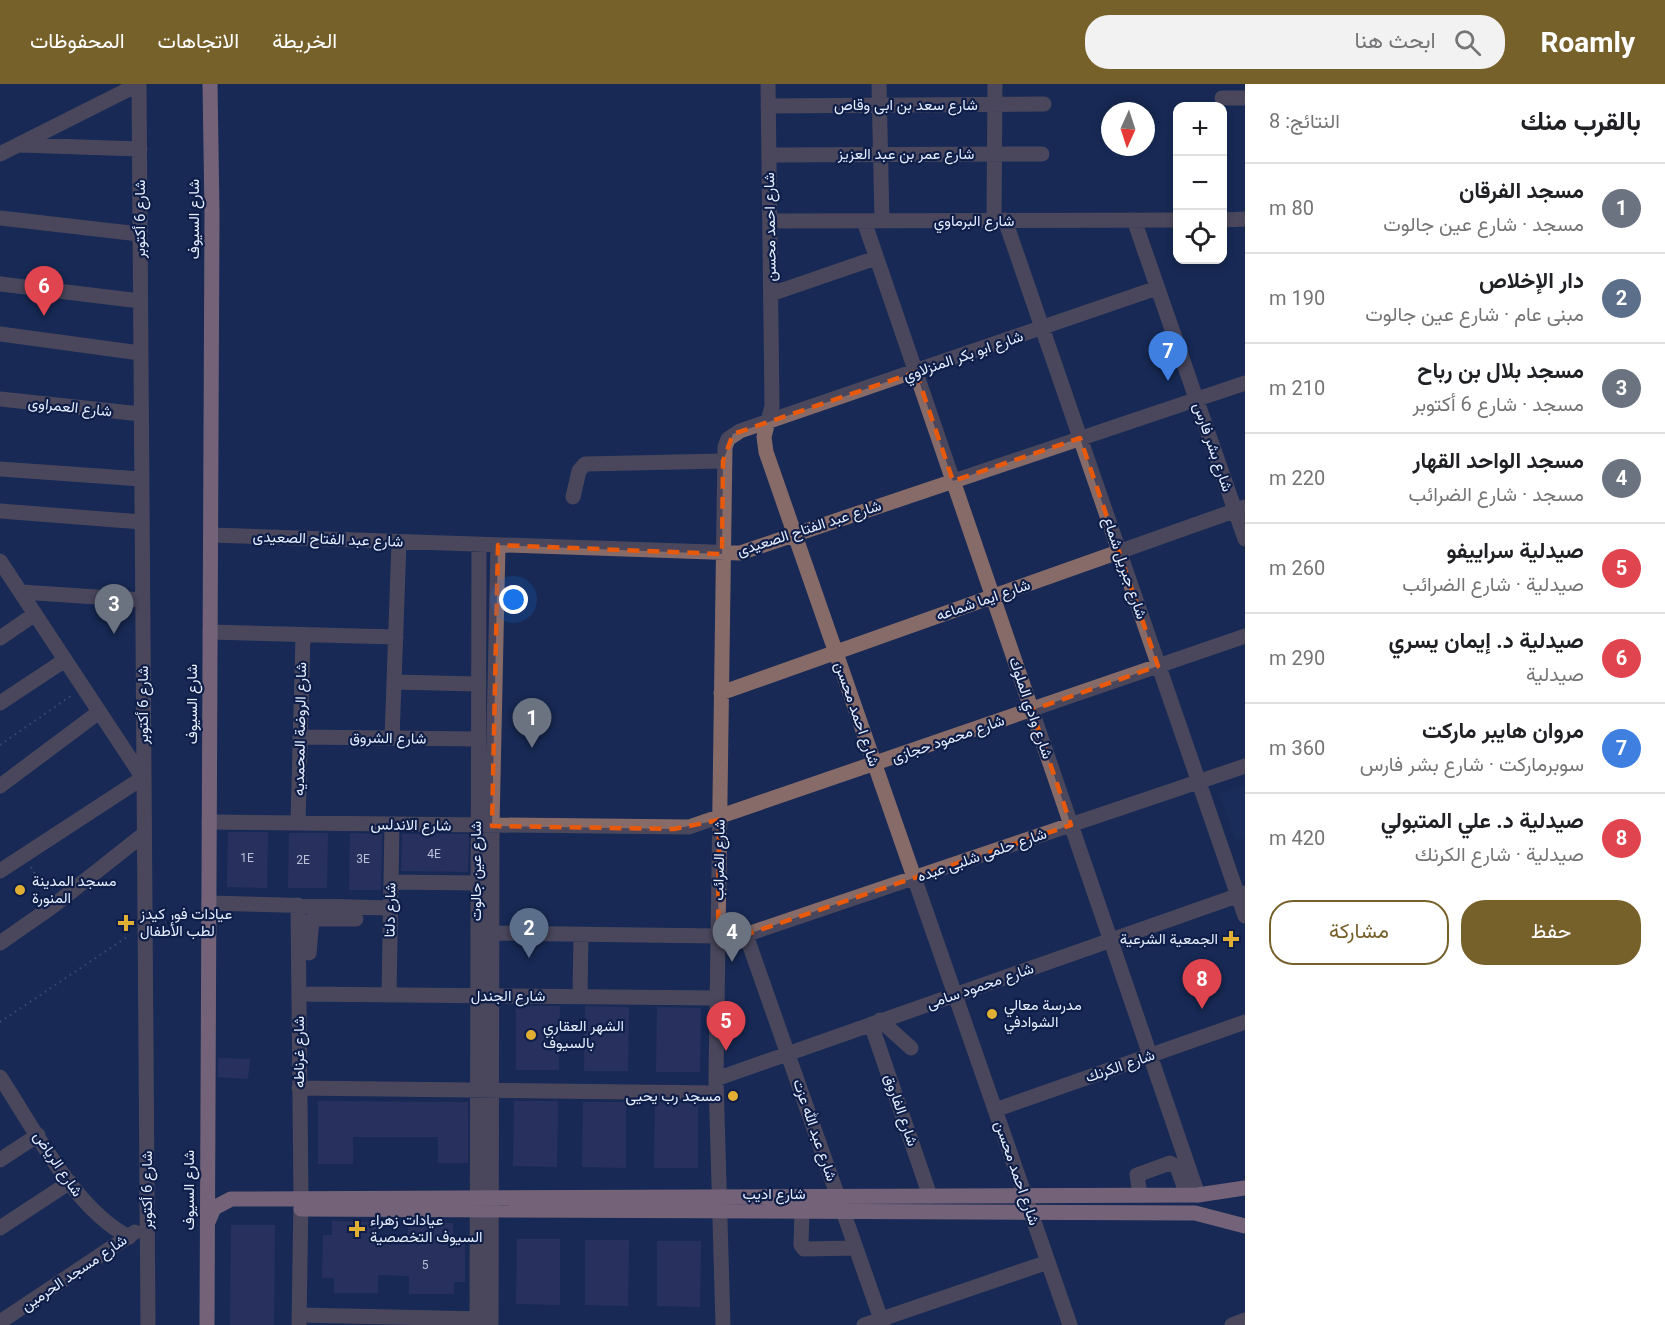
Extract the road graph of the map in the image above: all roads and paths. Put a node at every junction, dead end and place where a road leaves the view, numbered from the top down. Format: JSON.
{"nodes":[{"id":1,"x":139,"y":84,"type":"edge"},
{"id":2,"x":210,"y":84,"type":"edge"},
{"id":3,"x":768,"y":84,"type":"edge"},
{"id":4,"x":879,"y":84,"type":"edge"},
{"id":5,"x":995,"y":84,"type":"edge"},
{"id":6,"x":1222,"y":98,"type":"dead end"},
{"id":7,"x":1245,"y":98,"type":"edge"},
{"id":8,"x":1044,"y":104,"type":"dead end"},
{"id":9,"x":880,"y":105,"type":"junction"},
{"id":10,"x":995,"y":105,"type":"junction"},
{"id":11,"x":768,"y":106,"type":"junction"},
{"id":12,"x":17,"y":145,"type":"junction"},
{"id":13,"x":140,"y":149,"type":"junction"},
{"id":14,"x":0,"y":154,"type":"edge"},
{"id":15,"x":880,"y":154,"type":"junction"},
{"id":16,"x":994,"y":154,"type":"junction"},
{"id":17,"x":1042,"y":154,"type":"dead end"},
{"id":18,"x":770,"y":155,"type":"junction"},
{"id":19,"x":0,"y":218,"type":"edge"},
{"id":20,"x":1245,"y":219,"type":"edge"},
{"id":21,"x":999,"y":220,"type":"junction"},
{"id":22,"x":1134,"y":220,"type":"junction"},
{"id":23,"x":1173,"y":220,"type":"edge"},
{"id":24,"x":1227,"y":220,"type":"edge"},
{"id":25,"x":771,"y":221,"type":"junction"},
{"id":26,"x":864,"y":221,"type":"junction"},
{"id":27,"x":882,"y":221,"type":"junction"},
{"id":28,"x":140,"y":234,"type":"junction"},
{"id":29,"x":876,"y":258,"type":"junction"},
{"id":30,"x":0,"y":284,"type":"edge"},
{"id":31,"x":1158,"y":288,"type":"junction"},
{"id":32,"x":771,"y":294,"type":"junction"},
{"id":33,"x":140,"y":301,"type":"junction"},
{"id":34,"x":1042,"y":328,"type":"junction"},
{"id":35,"x":0,"y":334,"type":"edge"},
{"id":36,"x":140,"y":353,"type":"junction"},
{"id":37,"x":916,"y":372,"type":"junction"},
{"id":38,"x":1245,"y":383,"type":"edge"},
{"id":39,"x":0,"y":399,"type":"edge"},
{"id":40,"x":1196,"y":399,"type":"junction"},
{"id":41,"x":141,"y":414,"type":"junction"},
{"id":42,"x":768,"y":423,"type":"junction"},
{"id":43,"x":1080,"y":438,"type":"junction"},
{"id":44,"x":723,"y":461,"type":"junction"},
{"id":45,"x":0,"y":469,"type":"edge"},
{"id":46,"x":141,"y":478,"type":"junction"},
{"id":47,"x":953,"y":481,"type":"junction"},
{"id":48,"x":573,"y":497,"type":"dead end"},
{"id":49,"x":1240,"y":509,"type":"edge"},
{"id":50,"x":0,"y":511,"type":"edge"},
{"id":51,"x":142,"y":522,"type":"junction"},
{"id":52,"x":795,"y":534,"type":"junction"},
{"id":53,"x":211,"y":535,"type":"junction"},
{"id":54,"x":1245,"y":539,"type":"edge"},
{"id":55,"x":399,"y":542,"type":"junction"},
{"id":56,"x":479,"y":545,"type":"junction"},
{"id":57,"x":498,"y":545,"type":"junction"},
{"id":58,"x":1119,"y":552,"type":"junction"},
{"id":59,"x":722,"y":554,"type":"junction"},
{"id":60,"x":2,"y":570,"type":"edge"},
{"id":61,"x":21,"y":592,"type":"junction"},
{"id":62,"x":993,"y":597,"type":"junction"},
{"id":63,"x":142,"y":600,"type":"junction"},
{"id":64,"x":35,"y":614,"type":"junction"},
{"id":65,"x":210,"y":632,"type":"junction"},
{"id":66,"x":303,"y":635,"type":"junction"},
{"id":67,"x":1245,"y":636,"type":"edge"},
{"id":68,"x":396,"y":637,"type":"junction"},
{"id":69,"x":0,"y":638,"type":"edge"},
{"id":70,"x":836,"y":652,"type":"junction"},
{"id":71,"x":65,"y":660,"type":"junction"},
{"id":72,"x":1158,"y":666,"type":"junction"},
{"id":73,"x":394,"y":682,"type":"junction"},
{"id":74,"x":477,"y":684,"type":"junction"},
{"id":75,"x":83,"y":687,"type":"junction"},
{"id":76,"x":721,"y":693,"type":"junction"},
{"id":77,"x":0,"y":703,"type":"edge"},
{"id":78,"x":1032,"y":710,"type":"junction"},
{"id":79,"x":99,"y":712,"type":"junction"},
{"id":80,"x":300,"y":737,"type":"junction"},
{"id":81,"x":392,"y":738,"type":"junction"},
{"id":82,"x":477,"y":739,"type":"junction"},
{"id":83,"x":0,"y":745,"type":"edge"},
{"id":84,"x":875,"y":765,"type":"junction"},
{"id":85,"x":1245,"y":766,"type":"edge"},
{"id":86,"x":143,"y":778,"type":"junction"},
{"id":87,"x":1198,"y":782,"type":"junction"},
{"id":88,"x":0,"y":786,"type":"edge"},
{"id":89,"x":719,"y":819,"type":"junction"},
{"id":90,"x":209,"y":822,"type":"junction"},
{"id":91,"x":298,"y":823,"type":"junction"},
{"id":92,"x":392,"y":825,"type":"junction"},
{"id":93,"x":1071,"y":825,"type":"junction"},
{"id":94,"x":476,"y":826,"type":"junction"},
{"id":95,"x":492,"y":826,"type":"junction"},
{"id":96,"x":144,"y":834,"type":"junction"},
{"id":97,"x":24,"y":854,"type":"junction"},
{"id":98,"x":0,"y":871,"type":"edge"},
{"id":99,"x":914,"y":878,"type":"junction"},
{"id":100,"x":391,"y":882,"type":"junction"},
{"id":101,"x":476,"y":883,"type":"junction"},
{"id":102,"x":1241,"y":894,"type":"edge"},
{"id":103,"x":208,"y":903,"type":"junction"},
{"id":104,"x":298,"y":905,"type":"junction"},
{"id":105,"x":53,"y":906,"type":"junction"},
{"id":106,"x":390,"y":908,"type":"junction"},
{"id":107,"x":350,"y":915,"type":"junction"},
{"id":108,"x":1245,"y":916,"type":"edge"},
{"id":109,"x":145,"y":926,"type":"junction"},
{"id":110,"x":491,"y":933,"type":"junction"},
{"id":111,"x":581,"y":934,"type":"junction"},
{"id":112,"x":746,"y":935,"type":"junction"},
{"id":113,"x":718,"y":940,"type":"junction"},
{"id":114,"x":1111,"y":940,"type":"junction"},
{"id":115,"x":0,"y":943,"type":"edge"},
{"id":116,"x":309,"y":953,"type":"dead end"},
{"id":117,"x":298,"y":994,"type":"junction"},
{"id":118,"x":389,"y":994,"type":"junction"},
{"id":119,"x":955,"y":994,"type":"junction"},
{"id":120,"x":484,"y":995,"type":"junction"},
{"id":121,"x":580,"y":996,"type":"junction"},
{"id":122,"x":717,"y":998,"type":"junction"},
{"id":123,"x":0,"y":1022,"type":"edge"},
{"id":124,"x":876,"y":1022,"type":"junction"},
{"id":125,"x":1245,"y":1022,"type":"edge"},
{"id":126,"x":911,"y":1048,"type":"dead end"},
{"id":127,"x":787,"y":1053,"type":"junction"},
{"id":128,"x":1150,"y":1055,"type":"junction"},
{"id":129,"x":2,"y":1084,"type":"edge"},
{"id":130,"x":716,"y":1086,"type":"junction"},
{"id":131,"x":299,"y":1089,"type":"junction"},
{"id":132,"x":483,"y":1090,"type":"junction"},
{"id":133,"x":995,"y":1110,"type":"junction"},
{"id":134,"x":38,"y":1135,"type":"junction"},
{"id":135,"x":0,"y":1160,"type":"edge"},
{"id":136,"x":70,"y":1182,"type":"junction"},
{"id":137,"x":1245,"y":1188,"type":"edge"},
{"id":138,"x":1140,"y":1195,"type":"junction"},
{"id":139,"x":1193,"y":1195,"type":"junction"},
{"id":140,"x":838,"y":1196,"type":"junction"},
{"id":141,"x":930,"y":1196,"type":"junction"},
{"id":142,"x":1025,"y":1196,"type":"junction"},
{"id":143,"x":301,"y":1204,"type":"junction"},
{"id":144,"x":483,"y":1204,"type":"junction"},
{"id":145,"x":721,"y":1204,"type":"junction"},
{"id":146,"x":802,"y":1212,"type":"junction"},
{"id":147,"x":844,"y":1212,"type":"junction"},
{"id":148,"x":1031,"y":1213,"type":"junction"},
{"id":149,"x":147,"y":1224,"type":"junction"},
{"id":150,"x":207,"y":1226,"type":"junction"},
{"id":151,"x":1245,"y":1226,"type":"edge"},
{"id":152,"x":0,"y":1228,"type":"edge"},
{"id":153,"x":129,"y":1237,"type":"junction"},
{"id":154,"x":856,"y":1248,"type":"junction"},
{"id":155,"x":1048,"y":1262,"type":"junction"},
{"id":156,"x":299,"y":1320,"type":"edge"},
{"id":157,"x":1245,"y":1320,"type":"edge"},
{"id":158,"x":0,"y":1322,"type":"edge"},
{"id":159,"x":484,"y":1322,"type":"edge"},
{"id":160,"x":882,"y":1322,"type":"edge"},
{"id":161,"x":148,"y":1325,"type":"edge"},
{"id":162,"x":207,"y":1325,"type":"edge"},
{"id":163,"x":723,"y":1325,"type":"edge"},
{"id":164,"x":864,"y":1325,"type":"edge"},
{"id":165,"x":1070,"y":1325,"type":"edge"},
{"id":166,"x":1232,"y":1325,"type":"edge"}],
"edges":[{"from":1,"to":12,"type":"street"},
{"from":1,"to":13,"type":"street","name":"شارع 6 أكتوبر"},
{"from":2,"to":53,"type":"main road","name":"شارع السيوف"},
{"from":3,"to":11,"type":"street","name":"شارع احمد محسن"},
{"from":4,"to":9,"type":"street"},
{"from":5,"to":10,"type":"street","name":"شارع جبريل شماع"},
{"from":6,"to":7,"type":"street"},
{"from":8,"to":10,"type":"street","name":"شارع سعد بن ابى وقاص"},
{"from":9,"to":10,"type":"street","name":"شارع سعد بن ابى وقاص"},
{"from":9,"to":11,"type":"street","name":"شارع سعد بن ابى وقاص"},
{"from":9,"to":15,"type":"street"},
{"from":10,"to":16,"type":"street","name":"شارع جبريل شماع"},
{"from":11,"to":18,"type":"street","name":"شارع احمد محسن"},
{"from":12,"to":13,"type":"street"},
{"from":12,"to":14,"type":"street"},
{"from":13,"to":28,"type":"street","name":"شارع 6 أكتوبر"},
{"from":15,"to":16,"type":"street","name":"شارع عمر بن عبد العزيز"},
{"from":15,"to":18,"type":"street","name":"شارع عمر بن عبد العزيز"},
{"from":15,"to":27,"type":"street"},
{"from":16,"to":17,"type":"street","name":"شارع عمر بن عبد العزيز"},
{"from":16,"to":21,"type":"street","name":"شارع جبريل شماع"},
{"from":18,"to":25,"type":"street","name":"شارع احمد محسن"},
{"from":19,"to":28,"type":"street"},
{"from":20,"to":24,"type":"street"},
{"from":21,"to":22,"type":"street","name":"شارع البرماوي"},
{"from":21,"to":27,"type":"street","name":"شارع البرماوي"},
{"from":21,"to":34,"type":"street","name":"شارع جبريل شماع"},
{"from":22,"to":23,"type":"street","name":"شارع البرماوي"},
{"from":22,"to":31,"type":"street","name":"شارع بشر فارس"},
{"from":25,"to":26,"type":"street","name":"شارع البرماوي"},
{"from":25,"to":32,"type":"street","name":"شارع احمد محسن"},
{"from":26,"to":27,"type":"street","name":"شارع البرماوي"},
{"from":26,"to":29,"type":"street","name":"شارع وادي الملوك"},
{"from":28,"to":33,"type":"street","name":"شارع 6 أكتوبر"},
{"from":29,"to":32,"type":"street"},
{"from":29,"to":37,"type":"street","name":"شارع وادي الملوك"},
{"from":30,"to":33,"type":"street"},
{"from":31,"to":34,"type":"street","name":"شارع ابو بكر المنزلاوي"},
{"from":31,"to":40,"type":"street","name":"شارع بشر فارس"},
{"from":32,"to":42,"type":"street","name":"شارع احمد محسن"},
{"from":33,"to":36,"type":"street","name":"شارع 6 أكتوبر"},
{"from":34,"to":37,"type":"street","name":"شارع ابو بكر المنزلاوي"},
{"from":34,"to":43,"type":"street","name":"شارع جبريل شماع"},
{"from":35,"to":36,"type":"street"},
{"from":36,"to":41,"type":"street","name":"شارع 6 أكتوبر"},
{"from":37,"to":42,"type":"street","name":"شارع ابو بكر المنزلاوي"},
{"from":37,"to":47,"type":"street","name":"شارع وادي الملوك"},
{"from":38,"to":40,"type":"street","name":"شارع عبد الفتاح الصعيدى"},
{"from":39,"to":41,"type":"street","name":"شارع العمراوى"},
{"from":40,"to":43,"type":"street","name":"شارع عبد الفتاح الصعيدى"},
{"from":40,"to":49,"type":"street","name":"شارع بشر فارس"},
{"from":41,"to":46,"type":"street","name":"شارع 6 أكتوبر"},
{"from":42,"to":44,"type":"street","name":"شارع الضرائب"},
{"from":42,"to":52,"type":"street","name":"شارع احمد محسن"},
{"from":43,"to":47,"type":"street","name":"شارع عبد الفتاح الصعيدى"},
{"from":43,"to":58,"type":"street","name":"شارع جبريل شماع"},
{"from":44,"to":48,"type":"street"},
{"from":44,"to":59,"type":"street","name":"شارع الضرائب"},
{"from":45,"to":46,"type":"street"},
{"from":46,"to":51,"type":"street","name":"شارع 6 أكتوبر"},
{"from":47,"to":52,"type":"street","name":"شارع عبد الفتاح الصعيدى"},
{"from":47,"to":62,"type":"street","name":"شارع وادي الملوك"},
{"from":49,"to":54,"type":"street","name":"شارع بشر فارس"},
{"from":49,"to":58,"type":"street","name":"شارع ايما شماعه"},
{"from":50,"to":51,"type":"street"},
{"from":51,"to":63,"type":"street","name":"شارع 6 أكتوبر"},
{"from":52,"to":59,"type":"street","name":"شارع عبد الفتاح الصعيدى"},
{"from":52,"to":70,"type":"street","name":"شارع احمد محسن"},
{"from":53,"to":55,"type":"street","name":"شارع عبد الفتاح الصعيدى"},
{"from":53,"to":65,"type":"main road","name":"شارع السيوف"},
{"from":55,"to":56,"type":"street","name":"شارع عبد الفتاح الصعيدى"},
{"from":55,"to":68,"type":"street"},
{"from":56,"to":57,"type":"street","name":"شارع عبد الفتاح الصعيدى"},
{"from":56,"to":74,"type":"street","name":"شارع عين جالوت"},
{"from":57,"to":59,"type":"street","name":"شارع عبد الفتاح الصعيدى"},
{"from":57,"to":95,"type":"street","name":"شارع عين جالوت"},
{"from":58,"to":62,"type":"street","name":"شارع ايما شماعه"},
{"from":58,"to":72,"type":"street","name":"شارع جبريل شماع"},
{"from":59,"to":76,"type":"street","name":"شارع الضرائب"},
{"from":60,"to":61,"type":"street"},
{"from":61,"to":63,"type":"street"},
{"from":61,"to":64,"type":"street"},
{"from":62,"to":70,"type":"street","name":"شارع ايما شماعه"},
{"from":62,"to":78,"type":"street","name":"شارع وادي الملوك"},
{"from":63,"to":86,"type":"street","name":"شارع 6 أكتوبر"},
{"from":64,"to":69,"type":"street"},
{"from":64,"to":71,"type":"street"},
{"from":65,"to":66,"type":"street"},
{"from":65,"to":90,"type":"main road","name":"شارع السيوف"},
{"from":66,"to":68,"type":"street"},
{"from":66,"to":80,"type":"street","name":"شارع الروضة المحمديه"},
{"from":67,"to":72,"type":"street","name":"شارع محمود حجازى"},
{"from":68,"to":73,"type":"street"},
{"from":70,"to":76,"type":"street","name":"شارع ايما شماعه"},
{"from":70,"to":84,"type":"street","name":"شارع احمد محسن"},
{"from":71,"to":75,"type":"street"},
{"from":71,"to":77,"type":"street"},
{"from":72,"to":78,"type":"street","name":"شارع محمود حجازى"},
{"from":72,"to":87,"type":"street","name":"شارع جبريل شماع"},
{"from":73,"to":74,"type":"street"},
{"from":73,"to":81,"type":"street"},
{"from":74,"to":82,"type":"street","name":"شارع عين جالوت"},
{"from":75,"to":79,"type":"street"},
{"from":75,"to":83,"type":"path"},
{"from":76,"to":89,"type":"street","name":"شارع الضرائب"},
{"from":78,"to":84,"type":"street","name":"شارع محمود حجازى"},
{"from":78,"to":93,"type":"street","name":"شارع وادي الملوك"},
{"from":79,"to":86,"type":"street"},
{"from":79,"to":88,"type":"street"},
{"from":80,"to":81,"type":"street","name":"شارع الشروق"},
{"from":80,"to":91,"type":"street","name":"شارع الروضة المحمديه"},
{"from":81,"to":82,"type":"street","name":"شارع الشروق"},
{"from":82,"to":94,"type":"street","name":"شارع عين جالوت"},
{"from":84,"to":89,"type":"street","name":"شارع محمود حجازى"},
{"from":84,"to":99,"type":"street","name":"شارع احمد محسن"},
{"from":85,"to":87,"type":"street","name":"شارع حلمى شلبى عبده"},
{"from":86,"to":96,"type":"street","name":"شارع 6 أكتوبر"},
{"from":86,"to":97,"type":"street"},
{"from":87,"to":93,"type":"street","name":"شارع حلمى شلبى عبده"},
{"from":87,"to":102,"type":"street","name":"شارع جبريل شماع"},
{"from":89,"to":95,"type":"street","name":"شارع الاندلس"},
{"from":89,"to":113,"type":"street","name":"شارع الضرائب"},
{"from":90,"to":91,"type":"street","name":"شارع الاندلس"},
{"from":90,"to":103,"type":"main road","name":"شارع السيوف"},
{"from":91,"to":92,"type":"street","name":"شارع الاندلس"},
{"from":92,"to":94,"type":"street","name":"شارع الاندلس"},
{"from":92,"to":100,"type":"street","name":"شارع دلتا"},
{"from":93,"to":99,"type":"street","name":"شارع حلمى شلبى عبده"},
{"from":93,"to":114,"type":"street","name":"شارع وادي الملوك"},
{"from":94,"to":95,"type":"street","name":"شارع الاندلس"},
{"from":94,"to":101,"type":"street","name":"شارع عين جالوت"},
{"from":95,"to":110,"type":"street","name":"شارع عين جالوت"},
{"from":96,"to":105,"type":"street"},
{"from":96,"to":109,"type":"street","name":"شارع 6 أكتوبر"},
{"from":97,"to":98,"type":"street"},
{"from":97,"to":105,"type":"path"},
{"from":99,"to":112,"type":"street","name":"شارع حلمى شلبى عبده"},
{"from":99,"to":119,"type":"street","name":"شارع احمد محسن"},
{"from":100,"to":101,"type":"street"},
{"from":100,"to":106,"type":"street","name":"شارع دلتا"},
{"from":101,"to":120,"type":"street","name":"شارع عين جالوت"},
{"from":102,"to":108,"type":"street","name":"شارع جبريل شماع"},
{"from":102,"to":114,"type":"street","name":"شارع محمود سامى"},
{"from":103,"to":104,"type":"street"},
{"from":103,"to":150,"type":"main road","name":"شارع السيوف"},
{"from":104,"to":107,"type":"street"},
{"from":104,"to":117,"type":"street","name":"شارع غرناطه"},
{"from":105,"to":115,"type":"street"},
{"from":106,"to":107,"type":"street"},
{"from":106,"to":118,"type":"street","name":"شارع دلتا"},
{"from":107,"to":116,"type":"street"},
{"from":109,"to":123,"type":"path"},
{"from":109,"to":149,"type":"street","name":"شارع 6 أكتوبر"},
{"from":110,"to":111,"type":"street","name":"شارع حلمى شلبى عبده"},
{"from":110,"to":120,"type":"street","name":"شارع عين جالوت"},
{"from":111,"to":113,"type":"street","name":"شارع حلمى شلبى عبده"},
{"from":111,"to":121,"type":"street"},
{"from":112,"to":113,"type":"street","name":"شارع حلمى شلبى عبده"},
{"from":112,"to":127,"type":"street","name":"شارع عبد الله عزت"},
{"from":113,"to":122,"type":"street","name":"شارع الضرائب"},
{"from":114,"to":119,"type":"street","name":"شارع محمود سامى"},
{"from":114,"to":128,"type":"street","name":"شارع وادي الملوك"},
{"from":117,"to":118,"type":"street","name":"شارع الجندل"},
{"from":117,"to":131,"type":"street","name":"شارع غرناطه"},
{"from":118,"to":120,"type":"street","name":"شارع الجندل"},
{"from":119,"to":124,"type":"street","name":"شارع محمود سامى"},
{"from":119,"to":133,"type":"street","name":"شارع احمد محسن"},
{"from":120,"to":121,"type":"street","name":"شارع الجندل"},
{"from":120,"to":132,"type":"street","name":"شارع عين جالوت"},
{"from":121,"to":122,"type":"street","name":"شارع الجندل"},
{"from":122,"to":130,"type":"street","name":"شارع الضرائب"},
{"from":124,"to":126,"type":"street"},
{"from":124,"to":127,"type":"street","name":"شارع محمود سامى"},
{"from":124,"to":141,"type":"street","name":"شارع الفاروق"},
{"from":125,"to":128,"type":"street","name":"شارع الكرنك"},
{"from":127,"to":130,"type":"street","name":"شارع محمود سامى"},
{"from":127,"to":140,"type":"street","name":"شارع عبد الله عزت"},
{"from":128,"to":133,"type":"street","name":"شارع الكرنك"},
{"from":128,"to":139,"type":"street","name":"شارع وادي الملوك"},
{"from":129,"to":134,"type":"street","name":"شارع الرياض"},
{"from":130,"to":132,"type":"street"},
{"from":130,"to":145,"type":"street","name":"شارع الضرائب"},
{"from":131,"to":132,"type":"street"},
{"from":131,"to":143,"type":"street","name":"شارع غرناطه"},
{"from":132,"to":144,"type":"street","name":"شارع عين جالوت"},
{"from":133,"to":142,"type":"street","name":"شارع احمد محسن"},
{"from":134,"to":135,"type":"street"},
{"from":134,"to":136,"type":"street","name":"شارع الرياض"},
{"from":136,"to":152,"type":"street"},
{"from":136,"to":153,"type":"street","name":"شارع الرياض"},
{"from":137,"to":139,"type":"main road","name":"شارع اديب"},
{"from":138,"to":139,"type":"main road","name":"شارع اديب"},
{"from":138,"to":139,"type":"street"},
{"from":138,"to":142,"type":"main road","name":"شارع اديب"},
{"from":140,"to":141,"type":"main road","name":"شارع اديب"},
{"from":140,"to":145,"type":"main road","name":"شارع اديب"},
{"from":140,"to":147,"type":"street","name":"شارع عبد الله عزت"},
{"from":141,"to":142,"type":"main road","name":"شارع اديب"},
{"from":142,"to":148,"type":"street","name":"شارع احمد محسن"},
{"from":143,"to":144,"type":"main road","name":"شارع اديب"},
{"from":143,"to":150,"type":"main road","name":"شارع اديب"},
{"from":143,"to":156,"type":"street","name":"شارع غرناطه"},
{"from":144,"to":145,"type":"main road","name":"شارع اديب"},
{"from":144,"to":159,"type":"street","name":"شارع عين جالوت"},
{"from":145,"to":146,"type":"main road","name":"شارع اديب"},
{"from":145,"to":163,"type":"street","name":"شارع الضرائب"},
{"from":146,"to":147,"type":"main road","name":"شارع اديب"},
{"from":146,"to":154,"type":"street"},
{"from":147,"to":148,"type":"main road","name":"شارع اديب"},
{"from":147,"to":154,"type":"street","name":"شارع عبد الله عزت"},
{"from":148,"to":151,"type":"main road","name":"شارع اديب"},
{"from":148,"to":155,"type":"street","name":"شارع احمد محسن"},
{"from":149,"to":153,"type":"street","name":"شارع مسجد الحرمين"},
{"from":149,"to":161,"type":"street","name":"شارع 6 أكتوبر"},
{"from":150,"to":162,"type":"main road","name":"شارع السيوف"},
{"from":153,"to":158,"type":"street","name":"شارع مسجد الحرمين"},
{"from":154,"to":160,"type":"street","name":"شارع عبد الله عزت"},
{"from":155,"to":160,"type":"street"},
{"from":155,"to":165,"type":"street","name":"شارع احمد محسن"},
{"from":156,"to":159,"type":"street"},
{"from":157,"to":166,"type":"street"},
{"from":160,"to":164,"type":"street"}]}
